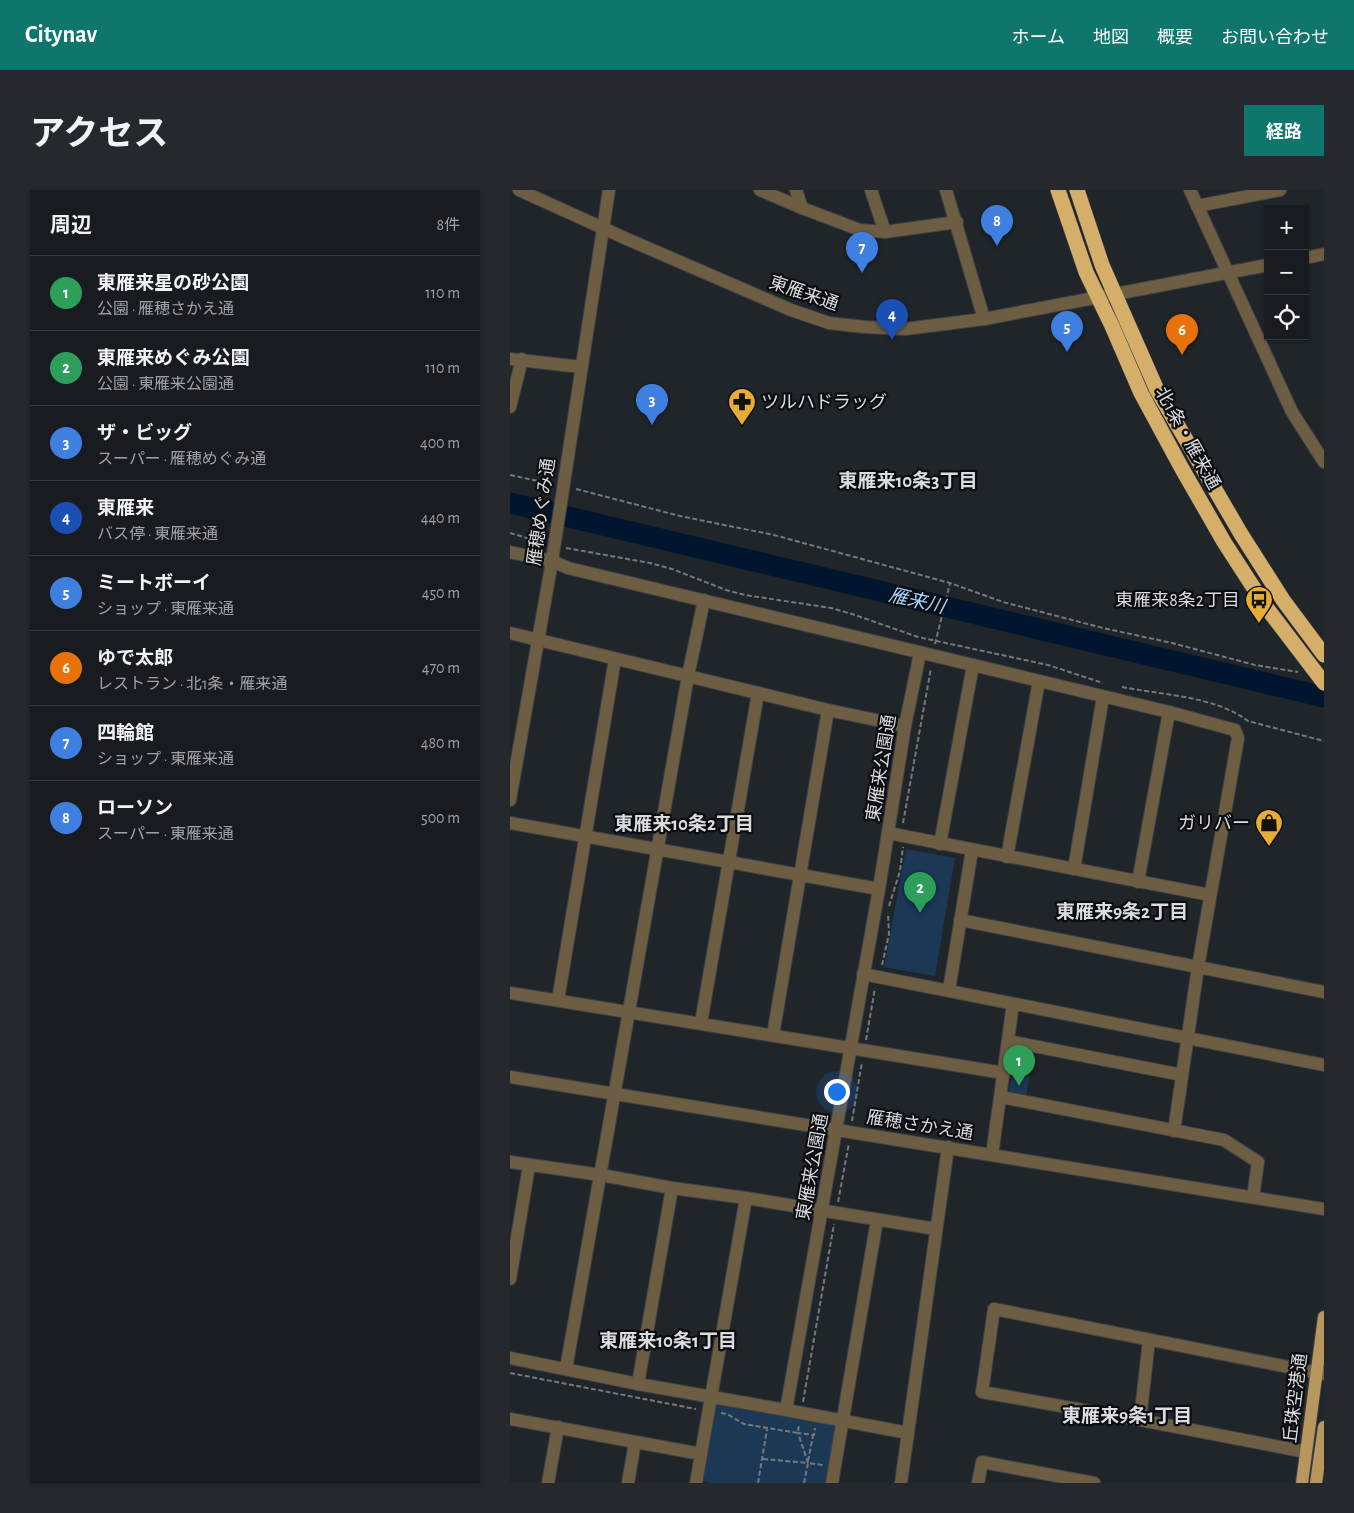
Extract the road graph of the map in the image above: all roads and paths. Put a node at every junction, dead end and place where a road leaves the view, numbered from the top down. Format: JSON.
{"nodes":[{"id":1,"x":519,"y":190,"type":"edge"},
{"id":2,"x":609,"y":190,"type":"edge"},
{"id":3,"x":760,"y":190,"type":"edge"},
{"id":4,"x":796,"y":190,"type":"edge"},
{"id":5,"x":871,"y":190,"type":"edge"},
{"id":6,"x":946,"y":190,"type":"edge"},
{"id":7,"x":1058,"y":190,"type":"edge"},
{"id":8,"x":1076,"y":190,"type":"edge"},
{"id":9,"x":1190,"y":190,"type":"edge"},
{"id":10,"x":1280,"y":190,"type":"edge"},
{"id":11,"x":1197,"y":206,"type":"junction"},
{"id":12,"x":802,"y":208,"type":"junction"},
{"id":13,"x":956,"y":222,"type":"junction"},
{"id":14,"x":603,"y":228,"type":"junction"},
{"id":15,"x":885,"y":232,"type":"junction"},
{"id":16,"x":1324,"y":254,"type":"edge"},
{"id":17,"x":1309,"y":257,"type":"edge"},
{"id":18,"x":1264,"y":266,"type":"edge"},
{"id":19,"x":1227,"y":273,"type":"junction"},
{"id":20,"x":1115,"y":294,"type":"junction"},
{"id":21,"x":1098,"y":298,"type":"junction"},
{"id":22,"x":984,"y":319,"type":"junction"},
{"id":23,"x":516,"y":359,"type":"edge"},
{"id":24,"x":580,"y":367,"type":"junction"},
{"id":25,"x":510,"y":407,"type":"edge"},
{"id":26,"x":1324,"y":462,"type":"edge"},
{"id":27,"x":510,"y":475,"type":"edge"},
{"id":28,"x":562,"y":486,"type":"junction"},
{"id":29,"x":510,"y":533,"type":"edge"},
{"id":30,"x":538,"y":543,"type":"dead end"},
{"id":31,"x":566,"y":548,"type":"dead end"},
{"id":32,"x":510,"y":552,"type":"edge"},
{"id":33,"x":552,"y":561,"type":"junction"},
{"id":34,"x":950,"y":583,"type":"junction"},
{"id":35,"x":704,"y":600,"type":"junction"},
{"id":36,"x":510,"y":633,"type":"edge"},
{"id":37,"x":538,"y":639,"type":"junction"},
{"id":38,"x":936,"y":641,"type":"junction"},
{"id":39,"x":934,"y":650,"type":"dead end"},
{"id":40,"x":920,"y":653,"type":"junction"},
{"id":41,"x":1324,"y":655,"type":"edge"},
{"id":42,"x":615,"y":659,"type":"junction"},
{"id":43,"x":932,"y":661,"type":"dead end"},
{"id":44,"x":973,"y":665,"type":"junction"},
{"id":45,"x":1304,"y":672,"type":"dead end"},
{"id":46,"x":688,"y":676,"type":"junction"},
{"id":47,"x":1039,"y":681,"type":"junction"},
{"id":48,"x":1324,"y":683,"type":"edge"},
{"id":49,"x":1109,"y":684,"type":"dead end"},
{"id":50,"x":1117,"y":686,"type":"dead end"},
{"id":51,"x":758,"y":693,"type":"junction"},
{"id":52,"x":1103,"y":697,"type":"junction"},
{"id":53,"x":828,"y":710,"type":"junction"},
{"id":54,"x":1169,"y":712,"type":"junction"},
{"id":55,"x":905,"y":726,"type":"junction"},
{"id":56,"x":1324,"y":741,"type":"edge"},
{"id":57,"x":510,"y":800,"type":"edge"},
{"id":58,"x":510,"y":823,"type":"edge"},
{"id":59,"x":902,"y":830,"type":"dead end"},
{"id":60,"x":888,"y":833,"type":"junction"},
{"id":61,"x":586,"y":836,"type":"junction"},
{"id":62,"x":901,"y":839,"type":"dead end"},
{"id":63,"x":940,"y":844,"type":"junction"},
{"id":64,"x":658,"y":849,"type":"junction"},
{"id":65,"x":972,"y":850,"type":"junction"},
{"id":66,"x":1007,"y":857,"type":"junction"},
{"id":67,"x":729,"y":861,"type":"junction"},
{"id":68,"x":1074,"y":869,"type":"junction"},
{"id":69,"x":800,"y":874,"type":"junction"},
{"id":70,"x":1138,"y":882,"type":"junction"},
{"id":71,"x":879,"y":889,"type":"junction"},
{"id":72,"x":1210,"y":895,"type":"junction"},
{"id":73,"x":960,"y":920,"type":"junction"},
{"id":74,"x":880,"y":967,"type":"dead end"},
{"id":75,"x":1198,"y":967,"type":"junction"},
{"id":76,"x":863,"y":974,"type":"junction"},
{"id":77,"x":876,"y":980,"type":"dead end"},
{"id":78,"x":949,"y":990,"type":"junction"},
{"id":79,"x":510,"y":992,"type":"edge"},
{"id":80,"x":1324,"y":992,"type":"edge"},
{"id":81,"x":558,"y":1000,"type":"junction"},
{"id":82,"x":1013,"y":1004,"type":"junction"},
{"id":83,"x":629,"y":1012,"type":"junction"},
{"id":84,"x":701,"y":1023,"type":"junction"},
{"id":85,"x":773,"y":1035,"type":"junction"},
{"id":86,"x":1188,"y":1037,"type":"junction"},
{"id":87,"x":1008,"y":1041,"type":"junction"},
{"id":88,"x":865,"y":1045,"type":"dead end"},
{"id":89,"x":850,"y":1047,"type":"junction"},
{"id":90,"x":864,"y":1054,"type":"dead end"},
{"id":91,"x":1324,"y":1065,"type":"edge"},
{"id":92,"x":1004,"y":1072,"type":"junction"},
{"id":93,"x":1182,"y":1074,"type":"junction"},
{"id":94,"x":510,"y":1077,"type":"edge"},
{"id":95,"x":614,"y":1093,"type":"junction"},
{"id":96,"x":1001,"y":1097,"type":"junction"},
{"id":97,"x":853,"y":1118,"type":"dead end"},
{"id":98,"x":836,"y":1130,"type":"junction"},
{"id":99,"x":1174,"y":1131,"type":"junction"},
{"id":100,"x":849,"y":1147,"type":"dead end"},
{"id":101,"x":948,"y":1147,"type":"junction"},
{"id":102,"x":992,"y":1155,"type":"junction"},
{"id":103,"x":510,"y":1162,"type":"edge"},
{"id":104,"x":529,"y":1166,"type":"junction"},
{"id":105,"x":601,"y":1175,"type":"junction"},
{"id":106,"x":672,"y":1188,"type":"junction"},
{"id":107,"x":746,"y":1198,"type":"junction"},
{"id":108,"x":1253,"y":1198,"type":"junction"},
{"id":109,"x":837,"y":1208,"type":"dead end"},
{"id":110,"x":1324,"y":1209,"type":"edge"},
{"id":111,"x":822,"y":1210,"type":"junction"},
{"id":112,"x":835,"y":1218,"type":"dead end"},
{"id":113,"x":877,"y":1220,"type":"junction"},
{"id":114,"x":936,"y":1229,"type":"junction"},
{"id":115,"x":510,"y":1279,"type":"edge"},
{"id":116,"x":1324,"y":1317,"type":"edge"},
{"id":117,"x":1150,"y":1340,"type":"junction"},
{"id":118,"x":510,"y":1358,"type":"edge"},
{"id":119,"x":566,"y":1369,"type":"junction"},
{"id":120,"x":510,"y":1373,"type":"edge"},
{"id":121,"x":1320,"y":1373,"type":"edge"},
{"id":122,"x":638,"y":1384,"type":"junction"},
{"id":123,"x":711,"y":1396,"type":"junction"},
{"id":124,"x":803,"y":1404,"type":"dead end"},
{"id":125,"x":698,"y":1409,"type":"dead end"},
{"id":126,"x":786,"y":1410,"type":"junction"},
{"id":127,"x":717,"y":1412,"type":"dead end"},
{"id":128,"x":510,"y":1419,"type":"edge"},
{"id":129,"x":800,"y":1420,"type":"dead end"},
{"id":130,"x":1140,"y":1420,"type":"junction"},
{"id":131,"x":843,"y":1421,"type":"junction"},
{"id":132,"x":816,"y":1424,"type":"dead end"},
{"id":133,"x":558,"y":1427,"type":"junction"},
{"id":134,"x":1324,"y":1427,"type":"edge"},
{"id":135,"x":767,"y":1428,"type":"junction"},
{"id":136,"x":798,"y":1433,"type":"junction"},
{"id":137,"x":908,"y":1434,"type":"junction"},
{"id":138,"x":814,"y":1435,"type":"junction"},
{"id":139,"x":636,"y":1442,"type":"junction"},
{"id":140,"x":1306,"y":1452,"type":"junction"},
{"id":141,"x":701,"y":1454,"type":"junction"},
{"id":142,"x":762,"y":1459,"type":"junction"},
{"id":143,"x":808,"y":1463,"type":"junction"},
{"id":144,"x":830,"y":1466,"type":"dead end"},
{"id":145,"x":548,"y":1483,"type":"edge"},
{"id":146,"x":628,"y":1483,"type":"edge"},
{"id":147,"x":696,"y":1483,"type":"edge"},
{"id":148,"x":758,"y":1483,"type":"edge"},
{"id":149,"x":804,"y":1483,"type":"edge"},
{"id":150,"x":832,"y":1483,"type":"edge"},
{"id":151,"x":901,"y":1483,"type":"edge"},
{"id":152,"x":978,"y":1483,"type":"edge"},
{"id":153,"x":1094,"y":1483,"type":"edge"},
{"id":154,"x":1302,"y":1483,"type":"edge"},
{"id":155,"x":1316,"y":1483,"type":"edge"}],
"edges":[{"from":1,"to":14,"type":"street","name":"東雁来通"},
{"from":2,"to":14,"type":"street","name":"雁穂めぐみ通"},
{"from":3,"to":12,"type":"street"},
{"from":4,"to":12,"type":"street"},
{"from":5,"to":15,"type":"street"},
{"from":6,"to":13,"type":"street"},
{"from":7,"to":21,"type":"highway","name":"北1条・雁来通"},
{"from":8,"to":20,"type":"highway","name":"北1条・雁来通"},
{"from":9,"to":11,"type":"street"},
{"from":10,"to":11,"type":"street"},
{"from":11,"to":19,"type":"street"},
{"from":12,"to":15,"type":"street"},
{"from":13,"to":15,"type":"street"},
{"from":13,"to":22,"type":"street"},
{"from":14,"to":22,"type":"street","name":"東雁来通"},
{"from":14,"to":24,"type":"street","name":"雁穂めぐみ通"},
{"from":16,"to":17,"type":"street"},
{"from":18,"to":19,"type":"street","name":"東雁来通"},
{"from":19,"to":20,"type":"street","name":"東雁来通"},
{"from":19,"to":26,"type":"street"},
{"from":20,"to":21,"type":"street","name":"東雁来通"},
{"from":20,"to":41,"type":"highway","name":"北1条・雁来通"},
{"from":21,"to":22,"type":"street","name":"東雁来通"},
{"from":21,"to":48,"type":"highway","name":"北1条・雁来通"},
{"from":23,"to":24,"type":"street"},
{"from":23,"to":25,"type":"street"},
{"from":24,"to":28,"type":"street","name":"雁穂めぐみ通"},
{"from":27,"to":28,"type":"path"},
{"from":28,"to":33,"type":"street","name":"雁穂めぐみ通"},
{"from":28,"to":34,"type":"path"},
{"from":29,"to":30,"type":"path"},
{"from":31,"to":38,"type":"path"},
{"from":32,"to":33,"type":"street"},
{"from":33,"to":35,"type":"street"},
{"from":33,"to":37,"type":"street","name":"雁穂めぐみ通"},
{"from":34,"to":38,"type":"path"},
{"from":34,"to":45,"type":"path"},
{"from":35,"to":40,"type":"street"},
{"from":35,"to":46,"type":"street"},
{"from":36,"to":37,"type":"street"},
{"from":37,"to":42,"type":"street"},
{"from":37,"to":57,"type":"street","name":"雁穂めぐみ通"},
{"from":38,"to":39,"type":"path"},
{"from":38,"to":49,"type":"path"},
{"from":40,"to":44,"type":"street"},
{"from":40,"to":55,"type":"street","name":"東雁来公園通"},
{"from":42,"to":46,"type":"street"},
{"from":42,"to":61,"type":"street"},
{"from":43,"to":59,"type":"path"},
{"from":44,"to":47,"type":"street"},
{"from":44,"to":63,"type":"street"},
{"from":46,"to":51,"type":"street"},
{"from":46,"to":64,"type":"street"},
{"from":47,"to":52,"type":"street"},
{"from":47,"to":66,"type":"street"},
{"from":50,"to":56,"type":"path"},
{"from":51,"to":53,"type":"street"},
{"from":51,"to":67,"type":"street"},
{"from":52,"to":54,"type":"street"},
{"from":52,"to":68,"type":"street"},
{"from":53,"to":55,"type":"street"},
{"from":53,"to":69,"type":"street"},
{"from":54,"to":70,"type":"street"},
{"from":54,"to":72,"type":"street"},
{"from":55,"to":60,"type":"street","name":"東雁来公園通"},
{"from":58,"to":61,"type":"street"},
{"from":60,"to":63,"type":"street"},
{"from":60,"to":71,"type":"street","name":"東雁来公園通"},
{"from":61,"to":64,"type":"street"},
{"from":61,"to":81,"type":"street"},
{"from":62,"to":74,"type":"path"},
{"from":63,"to":65,"type":"street"},
{"from":64,"to":67,"type":"street"},
{"from":64,"to":83,"type":"street"},
{"from":65,"to":66,"type":"street"},
{"from":65,"to":73,"type":"street"},
{"from":66,"to":68,"type":"street"},
{"from":67,"to":69,"type":"street"},
{"from":67,"to":84,"type":"street"},
{"from":68,"to":70,"type":"street"},
{"from":69,"to":71,"type":"street"},
{"from":69,"to":85,"type":"street"},
{"from":70,"to":72,"type":"street"},
{"from":71,"to":76,"type":"street","name":"東雁来公園通"},
{"from":72,"to":75,"type":"street"},
{"from":73,"to":75,"type":"street"},
{"from":73,"to":78,"type":"street"},
{"from":75,"to":80,"type":"street"},
{"from":75,"to":86,"type":"street"},
{"from":76,"to":78,"type":"street"},
{"from":76,"to":89,"type":"street","name":"東雁来公園通"},
{"from":77,"to":88,"type":"path"},
{"from":78,"to":82,"type":"street"},
{"from":79,"to":81,"type":"street"},
{"from":81,"to":83,"type":"street"},
{"from":82,"to":86,"type":"street"},
{"from":82,"to":87,"type":"street"},
{"from":83,"to":84,"type":"street"},
{"from":83,"to":95,"type":"street"},
{"from":84,"to":85,"type":"street"},
{"from":85,"to":89,"type":"street"},
{"from":86,"to":91,"type":"street"},
{"from":86,"to":93,"type":"street"},
{"from":87,"to":92,"type":"street"},
{"from":87,"to":93,"type":"street"},
{"from":89,"to":92,"type":"street"},
{"from":89,"to":98,"type":"street","name":"東雁来公園通"},
{"from":90,"to":97,"type":"path"},
{"from":92,"to":96,"type":"street"},
{"from":93,"to":99,"type":"street"},
{"from":94,"to":95,"type":"street","name":"雁穂さかえ通"},
{"from":95,"to":98,"type":"street","name":"雁穂さかえ通"},
{"from":95,"to":105,"type":"street"},
{"from":96,"to":99,"type":"street"},
{"from":96,"to":102,"type":"street"},
{"from":98,"to":101,"type":"street","name":"雁穂さかえ通"},
{"from":98,"to":111,"type":"street","name":"東雁来公園通"},
{"from":99,"to":108,"type":"street"},
{"from":100,"to":109,"type":"path"},
{"from":101,"to":102,"type":"street","name":"雁穂さかえ通"},
{"from":101,"to":114,"type":"street"},
{"from":102,"to":108,"type":"street","name":"雁穂さかえ通"},
{"from":103,"to":104,"type":"street"},
{"from":104,"to":105,"type":"street"},
{"from":104,"to":115,"type":"street"},
{"from":105,"to":106,"type":"street"},
{"from":105,"to":119,"type":"street"},
{"from":106,"to":107,"type":"street"},
{"from":106,"to":122,"type":"street"},
{"from":107,"to":111,"type":"street"},
{"from":107,"to":123,"type":"street"},
{"from":108,"to":110,"type":"street","name":"雁穂さかえ通"},
{"from":111,"to":113,"type":"street"},
{"from":111,"to":126,"type":"street","name":"東雁来公園通"},
{"from":112,"to":124,"type":"path"},
{"from":113,"to":114,"type":"street"},
{"from":113,"to":131,"type":"street"},
{"from":114,"to":137,"type":"street"},
{"from":116,"to":121,"type":"main road","name":"丘珠空港通"},
{"from":117,"to":121,"type":"street"},
{"from":117,"to":130,"type":"street"},
{"from":117,"to":130,"type":"street"},
{"from":118,"to":119,"type":"street"},
{"from":119,"to":122,"type":"street"},
{"from":120,"to":125,"type":"path"},
{"from":121,"to":140,"type":"main road","name":"丘珠空港通"},
{"from":122,"to":123,"type":"street"},
{"from":123,"to":126,"type":"street"},
{"from":123,"to":141,"type":"street"},
{"from":126,"to":131,"type":"street"},
{"from":127,"to":135,"type":"path"},
{"from":128,"to":133,"type":"street"},
{"from":129,"to":136,"type":"path"},
{"from":130,"to":140,"type":"street"},
{"from":131,"to":137,"type":"street"},
{"from":131,"to":150,"type":"street"},
{"from":132,"to":138,"type":"path"},
{"from":133,"to":139,"type":"street"},
{"from":133,"to":145,"type":"street"},
{"from":134,"to":155,"type":"main road","name":"丘珠空港通"},
{"from":135,"to":136,"type":"path"},
{"from":135,"to":142,"type":"path"},
{"from":136,"to":138,"type":"path"},
{"from":136,"to":143,"type":"path"},
{"from":137,"to":151,"type":"street"},
{"from":138,"to":143,"type":"path"},
{"from":139,"to":141,"type":"street"},
{"from":139,"to":146,"type":"street"},
{"from":140,"to":154,"type":"main road","name":"丘珠空港通"},
{"from":141,"to":147,"type":"street"},
{"from":142,"to":143,"type":"path"},
{"from":142,"to":148,"type":"path"},
{"from":143,"to":144,"type":"path"},
{"from":143,"to":149,"type":"path"},
{"from":152,"to":153,"type":"street"}]}
